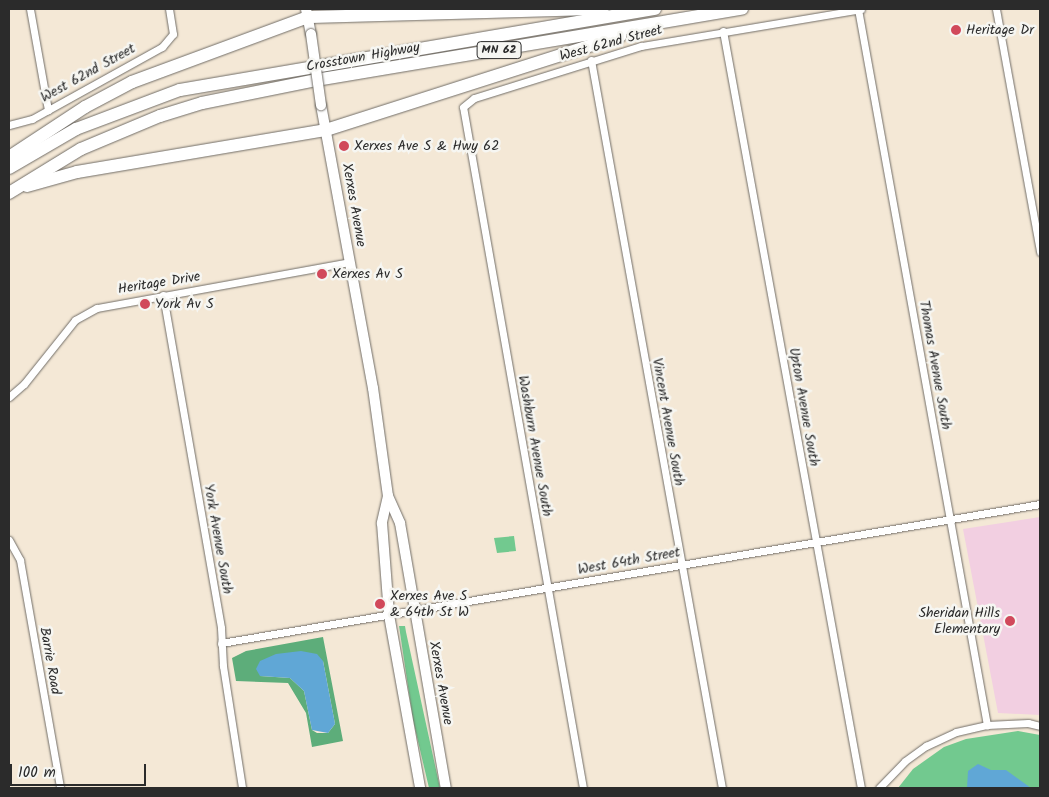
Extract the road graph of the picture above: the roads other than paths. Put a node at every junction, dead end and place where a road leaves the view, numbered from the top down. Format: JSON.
{"nodes":[{"id":1,"x":30,"y":9,"type":"edge"},
{"id":2,"x":169,"y":9,"type":"edge"},
{"id":3,"x":603,"y":9,"type":"edge"},
{"id":4,"x":656,"y":9,"type":"edge"},
{"id":5,"x":742,"y":9,"type":"edge"},
{"id":6,"x":859,"y":9,"type":"edge"},
{"id":7,"x":996,"y":9,"type":"edge"},
{"id":8,"x":307,"y":13,"type":"edge"},
{"id":9,"x":682,"y":19,"type":"junction"},
{"id":10,"x":723,"y":31,"type":"junction"},
{"id":11,"x":591,"y":60,"type":"junction"},
{"id":12,"x":463,"y":107,"type":"joint"},
{"id":13,"x":48,"y":110,"type":"junction"},
{"id":14,"x":9,"y":125,"type":"edge"},
{"id":15,"x":326,"y":130,"type":"junction"},
{"id":16,"x":9,"y":157,"type":"edge"},
{"id":17,"x":9,"y":168,"type":"edge"},
{"id":18,"x":12,"y":191,"type":"edge"},
{"id":19,"x":1040,"y":252,"type":"edge"},
{"id":20,"x":350,"y":262,"type":"junction"},
{"id":21,"x":163,"y":295,"type":"junction"},
{"id":22,"x":9,"y":397,"type":"edge"},
{"id":23,"x":388,"y":496,"type":"junction"},
{"id":24,"x":1040,"y":504,"type":"edge"},
{"id":25,"x":950,"y":520,"type":"junction"},
{"id":26,"x":9,"y":540,"type":"edge"},
{"id":27,"x":816,"y":542,"type":"junction"},
{"id":28,"x":682,"y":565,"type":"junction"},
{"id":29,"x":548,"y":588,"type":"junction"},
{"id":30,"x":414,"y":610,"type":"junction"},
{"id":31,"x":389,"y":615,"type":"junction"},
{"id":32,"x":221,"y":643,"type":"junction"},
{"id":33,"x":987,"y":725,"type":"junction"},
{"id":34,"x":1040,"y":726,"type":"edge"},
{"id":35,"x":60,"y":788,"type":"edge"},
{"id":36,"x":242,"y":788,"type":"edge"},
{"id":37,"x":420,"y":788,"type":"edge"},
{"id":38,"x":446,"y":788,"type":"edge"},
{"id":39,"x":583,"y":788,"type":"edge"},
{"id":40,"x":722,"y":788,"type":"edge"},
{"id":41,"x":861,"y":788,"type":"edge"},
{"id":42,"x":879,"y":788,"type":"edge"}],
"edges":[{"from":1,"to":13,"type":"street"},
{"from":2,"to":13,"type":"street","name":"West 62nd Street"},
{"from":3,"to":8,"type":"highway"},
{"from":4,"to":17,"type":"highway","name":"Crosstown Highway","number":"MN 62"},
{"from":5,"to":9,"type":"highway","name":"Crosstown Highway","number":"MN 62"},
{"from":6,"to":10,"type":"street","name":"West 62nd Street"},
{"from":6,"to":25,"type":"street","name":"Thomas Avenue South"},
{"from":7,"to":19,"type":"street"},
{"from":8,"to":15,"type":"street","name":"Xerxes Avenue","bridge":true},
{"from":8,"to":16,"type":"highway"},
{"from":9,"to":15,"type":"highway"},
{"from":9,"to":18,"type":"highway","name":"Crosstown Highway","number":"MN 62"},
{"from":10,"to":11,"type":"street","name":"West 62nd Street"},
{"from":10,"to":27,"type":"street","name":"Upton Avenue South"},
{"from":11,"to":12,"type":"street","name":"West 62nd Street"},
{"from":11,"to":28,"type":"street","name":"Vincent Avenue South"},
{"from":12,"to":29,"type":"street","name":"Washburn Avenue South"},
{"from":13,"to":14,"type":"street","name":"West 62nd Street"},
{"from":15,"to":18,"type":"highway"},
{"from":15,"to":20,"type":"street","name":"Xerxes Avenue"},
{"from":20,"to":21,"type":"street","name":"Heritage Drive"},
{"from":20,"to":23,"type":"street","name":"Xerxes Avenue"},
{"from":21,"to":22,"type":"street","name":"Heritage Drive"},
{"from":21,"to":32,"type":"street","name":"York Avenue South"},
{"from":23,"to":30,"type":"street","name":"Xerxes Avenue"},
{"from":23,"to":31,"type":"street","name":"Xerxes Avenue"},
{"from":24,"to":25,"type":"street","name":"West 64th Street"},
{"from":25,"to":27,"type":"street","name":"West 64th Street"},
{"from":25,"to":33,"type":"street","name":"Thomas Avenue South"},
{"from":26,"to":35,"type":"street","name":"Barrie Road"},
{"from":27,"to":28,"type":"street","name":"West 64th Street"},
{"from":27,"to":41,"type":"street","name":"Upton Avenue South"},
{"from":28,"to":29,"type":"street","name":"West 64th Street"},
{"from":28,"to":40,"type":"street","name":"Vincent Avenue South"},
{"from":29,"to":30,"type":"street","name":"West 64th Street"},
{"from":29,"to":39,"type":"street","name":"Washburn Avenue South"},
{"from":30,"to":31,"type":"street","name":"West 64th Street"},
{"from":30,"to":38,"type":"street","name":"Xerxes Avenue"},
{"from":31,"to":32,"type":"street","name":"West 64th Street"},
{"from":31,"to":37,"type":"street","name":"Xerxes Avenue"},
{"from":32,"to":36,"type":"street","name":"York Avenue South"},
{"from":33,"to":34,"type":"street"},
{"from":33,"to":42,"type":"street"}]}
